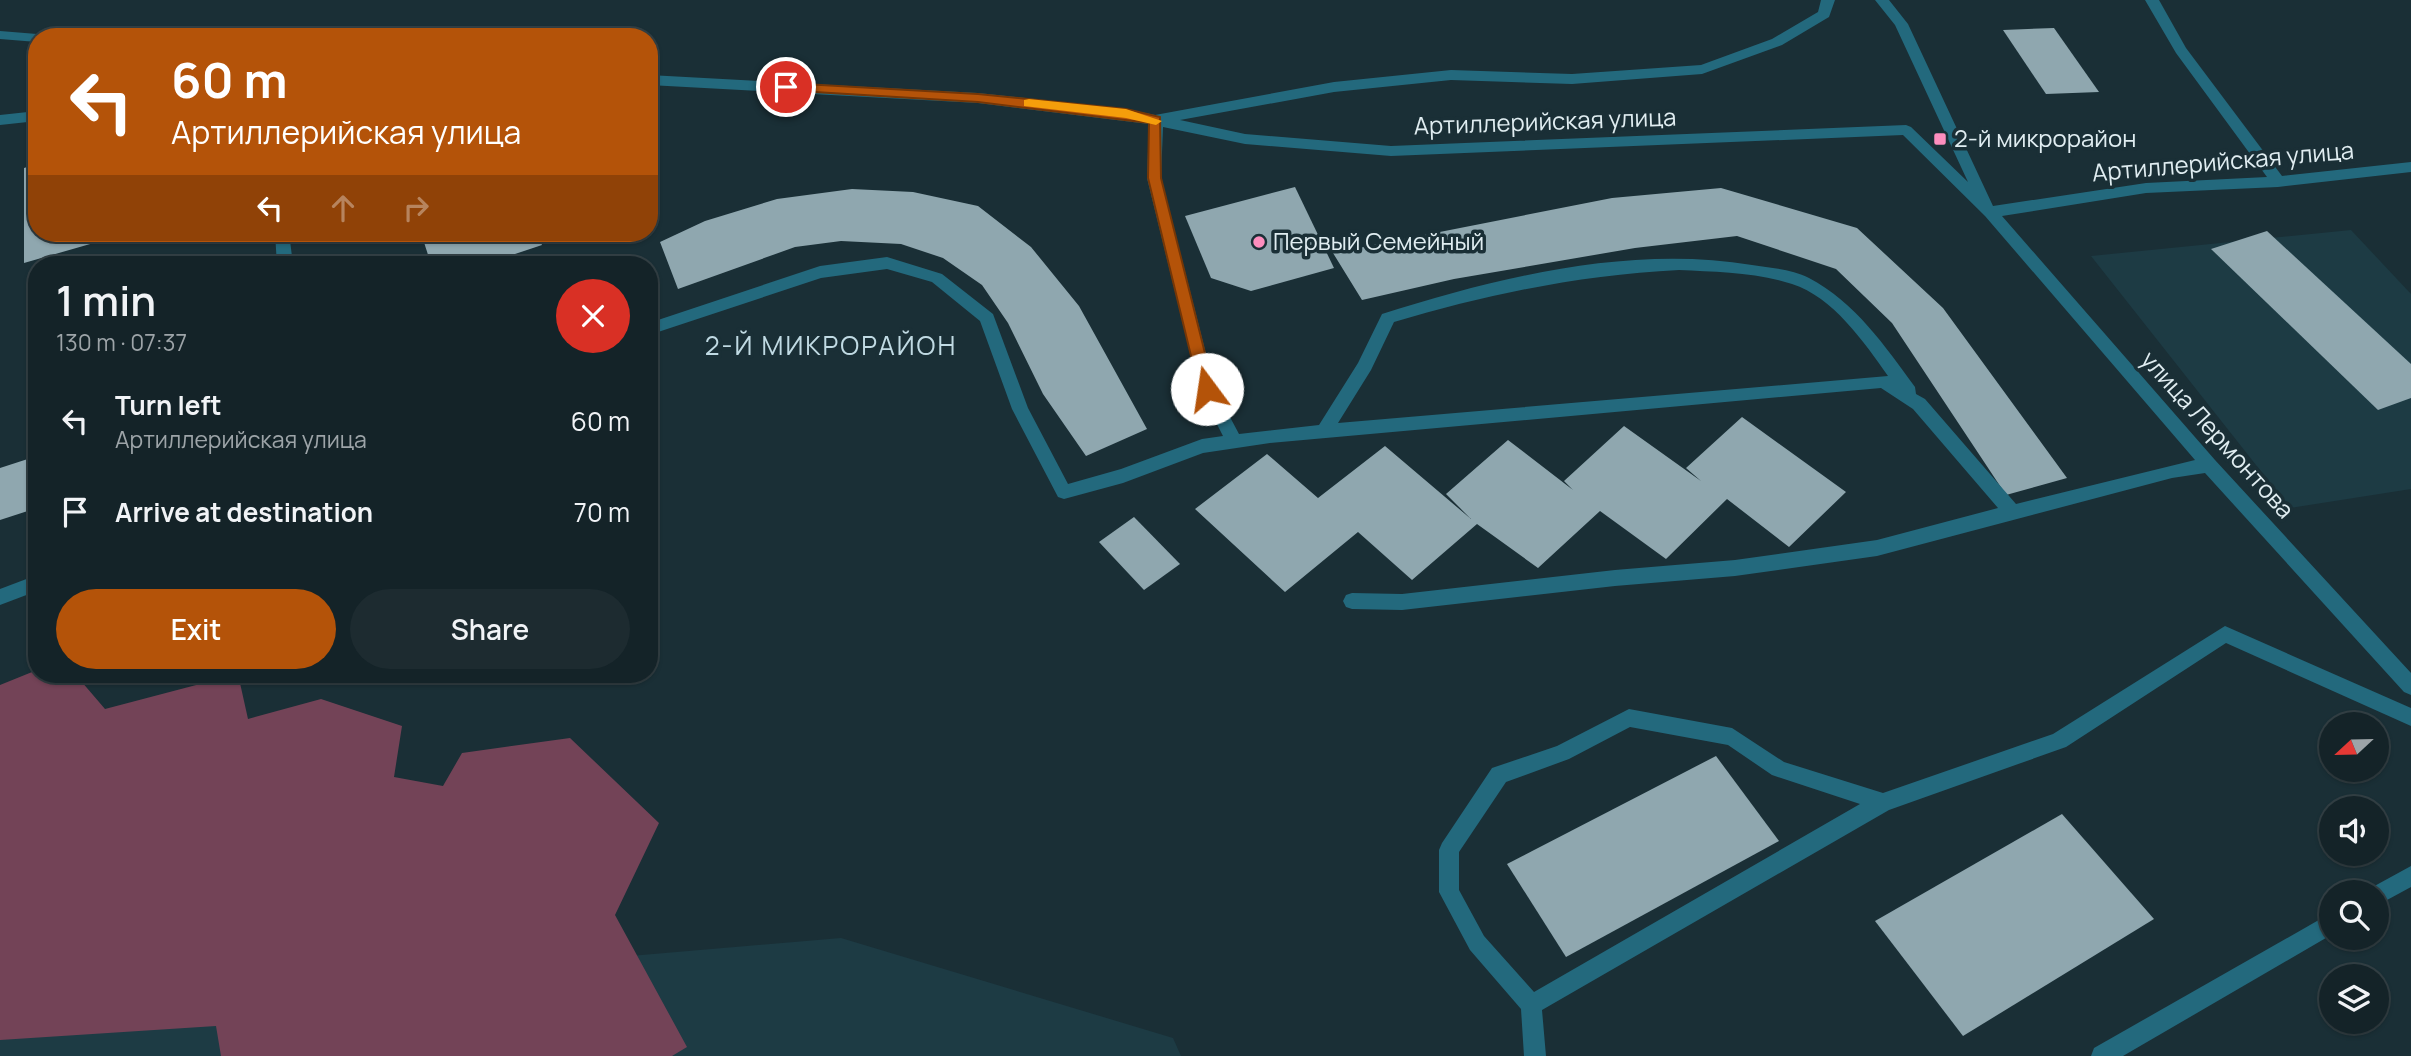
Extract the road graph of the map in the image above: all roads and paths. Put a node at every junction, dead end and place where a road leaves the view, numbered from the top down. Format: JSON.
{"nodes":[{"id":1,"x":1828,"y":0,"type":"edge"},
{"id":2,"x":1882,"y":0,"type":"edge"},
{"id":3,"x":2152,"y":0,"type":"edge"},
{"id":4,"x":0,"y":35,"type":"edge"},
{"id":5,"x":28,"y":37,"type":"edge"},
{"id":6,"x":658,"y":80,"type":"edge"},
{"id":7,"x":28,"y":117,"type":"edge"},
{"id":8,"x":0,"y":120,"type":"edge"},
{"id":9,"x":1156,"y":120,"type":"junction"},
{"id":10,"x":2411,"y":167,"type":"edge"},
{"id":11,"x":2277,"y":182,"type":"junction"},
{"id":12,"x":1990,"y":212,"type":"junction"},
{"id":13,"x":658,"y":326,"type":"edge"},
{"id":14,"x":1919,"y":404,"type":"junction"},
{"id":15,"x":1324,"y":431,"type":"junction"},
{"id":16,"x":1234,"y":441,"type":"junction"},
{"id":17,"x":2209,"y":465,"type":"junction"},
{"id":18,"x":2012,"y":512,"type":"junction"},
{"id":19,"x":28,"y":586,"type":"edge"},
{"id":20,"x":0,"y":597,"type":"edge"},
{"id":21,"x":1352,"y":601,"type":"dead end"},
{"id":22,"x":2411,"y":686,"type":"edge"},
{"id":23,"x":2411,"y":717,"type":"edge"},
{"id":24,"x":1883,"y":802,"type":"junction"},
{"id":25,"x":2411,"y":876,"type":"edge"},
{"id":26,"x":2389,"y":889,"type":"edge"},
{"id":27,"x":2319,"y":930,"type":"edge"},
{"id":28,"x":1531,"y":1005,"type":"junction"},
{"id":29,"x":1535,"y":1056,"type":"edge"},
{"id":30,"x":2102,"y":1056,"type":"edge"}],
"edges":[{"from":1,"to":9,"type":"street"},
{"from":2,"to":12,"type":"street"},
{"from":3,"to":11,"type":"street"},
{"from":4,"to":5,"type":"street"},
{"from":6,"to":9,"type":"street","name":"Артиллерийская улица"},
{"from":7,"to":8,"type":"street"},
{"from":9,"to":12,"type":"street","name":"Артиллерийская улица"},
{"from":9,"to":16,"type":"street"},
{"from":10,"to":11,"type":"street","name":"Артиллерийская улица"},
{"from":11,"to":12,"type":"street","name":"Артиллерийская улица"},
{"from":12,"to":17,"type":"street","name":"улица Лермонтова"},
{"from":13,"to":16,"type":"street"},
{"from":14,"to":15,"type":"street"},
{"from":14,"to":15,"type":"street"},
{"from":14,"to":18,"type":"street"},
{"from":15,"to":16,"type":"street"},
{"from":17,"to":18,"type":"street"},
{"from":17,"to":22,"type":"street","name":"улица Лермонтова"},
{"from":18,"to":21,"type":"street"},
{"from":19,"to":20,"type":"street"},
{"from":23,"to":24,"type":"street"},
{"from":24,"to":28,"type":"street"},
{"from":24,"to":28,"type":"street"},
{"from":25,"to":26,"type":"street"},
{"from":27,"to":30,"type":"street"},
{"from":28,"to":29,"type":"street"}]}
